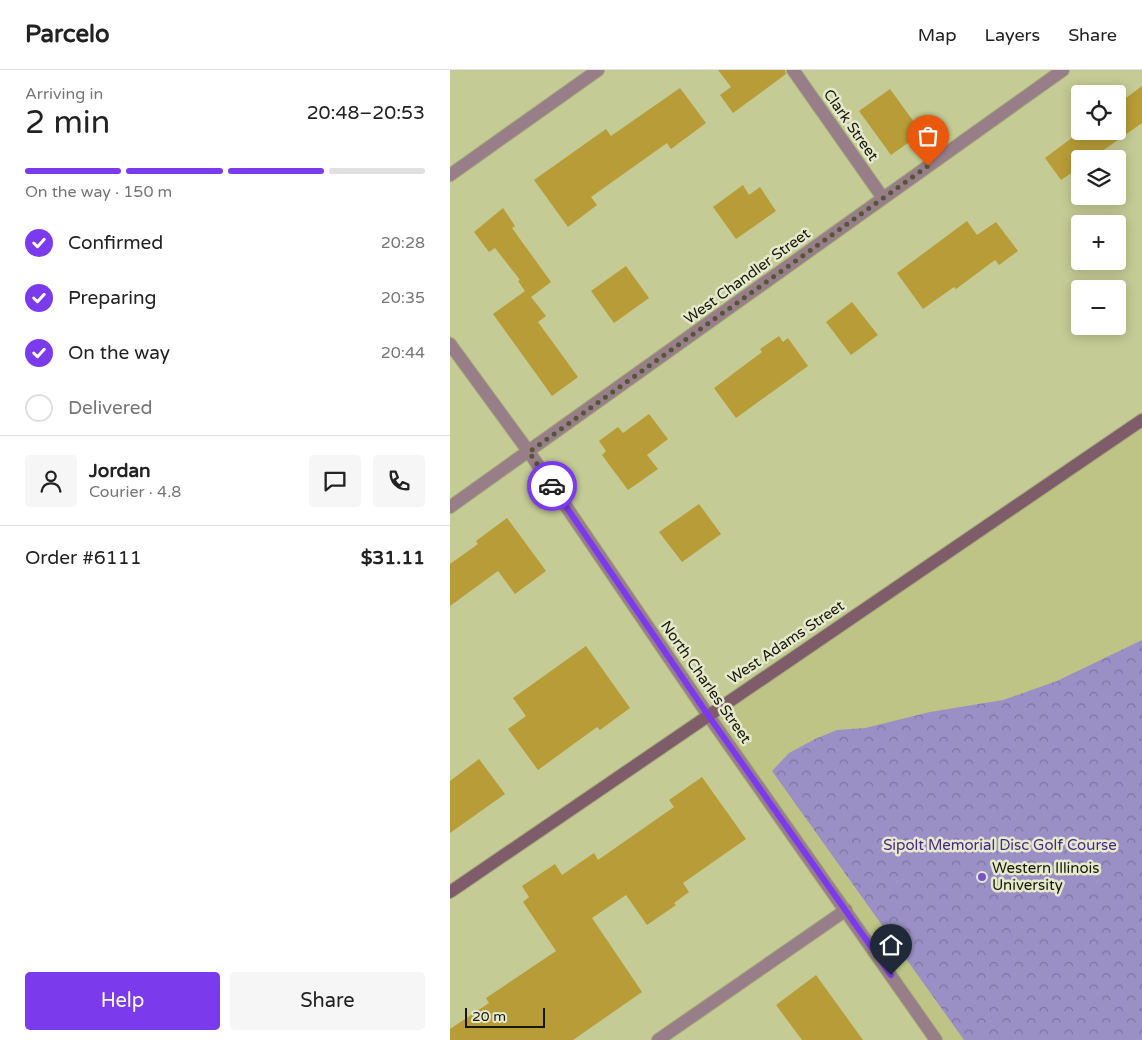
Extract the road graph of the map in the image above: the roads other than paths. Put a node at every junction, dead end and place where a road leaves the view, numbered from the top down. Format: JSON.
{"nodes":[{"id":1,"x":598,"y":70,"type":"edge"},
{"id":2,"x":793,"y":70,"type":"edge"},
{"id":3,"x":1063,"y":70,"type":"edge"},
{"id":4,"x":450,"y":176,"type":"edge"},
{"id":5,"x":883,"y":198,"type":"junction"},
{"id":6,"x":450,"y":344,"type":"edge"},
{"id":7,"x":1142,"y":420,"type":"edge"},
{"id":8,"x":529,"y":452,"type":"junction"},
{"id":9,"x":450,"y":507,"type":"edge"},
{"id":10,"x":708,"y":715,"type":"junction"},
{"id":11,"x":450,"y":892,"type":"edge"},
{"id":12,"x":846,"y":910,"type":"junction"},
{"id":13,"x":658,"y":1040,"type":"edge"},
{"id":14,"x":936,"y":1040,"type":"edge"}],
"edges":[{"from":1,"to":4,"type":"street"},
{"from":2,"to":5,"type":"street","name":"Clark Street"},
{"from":3,"to":5,"type":"street","name":"West Chandler Street"},
{"from":5,"to":8,"type":"street","name":"West Chandler Street"},
{"from":6,"to":8,"type":"street","name":"North Charles Street"},
{"from":7,"to":10,"type":"street","name":"West Adams Street"},
{"from":8,"to":9,"type":"street","name":"West Chandler Street"},
{"from":8,"to":10,"type":"street","name":"North Charles Street"},
{"from":10,"to":11,"type":"street","name":"West Adams Street"},
{"from":10,"to":12,"type":"street","name":"North Charles Street"},
{"from":12,"to":13,"type":"street"},
{"from":12,"to":14,"type":"street","name":"North Charles Street"}]}
